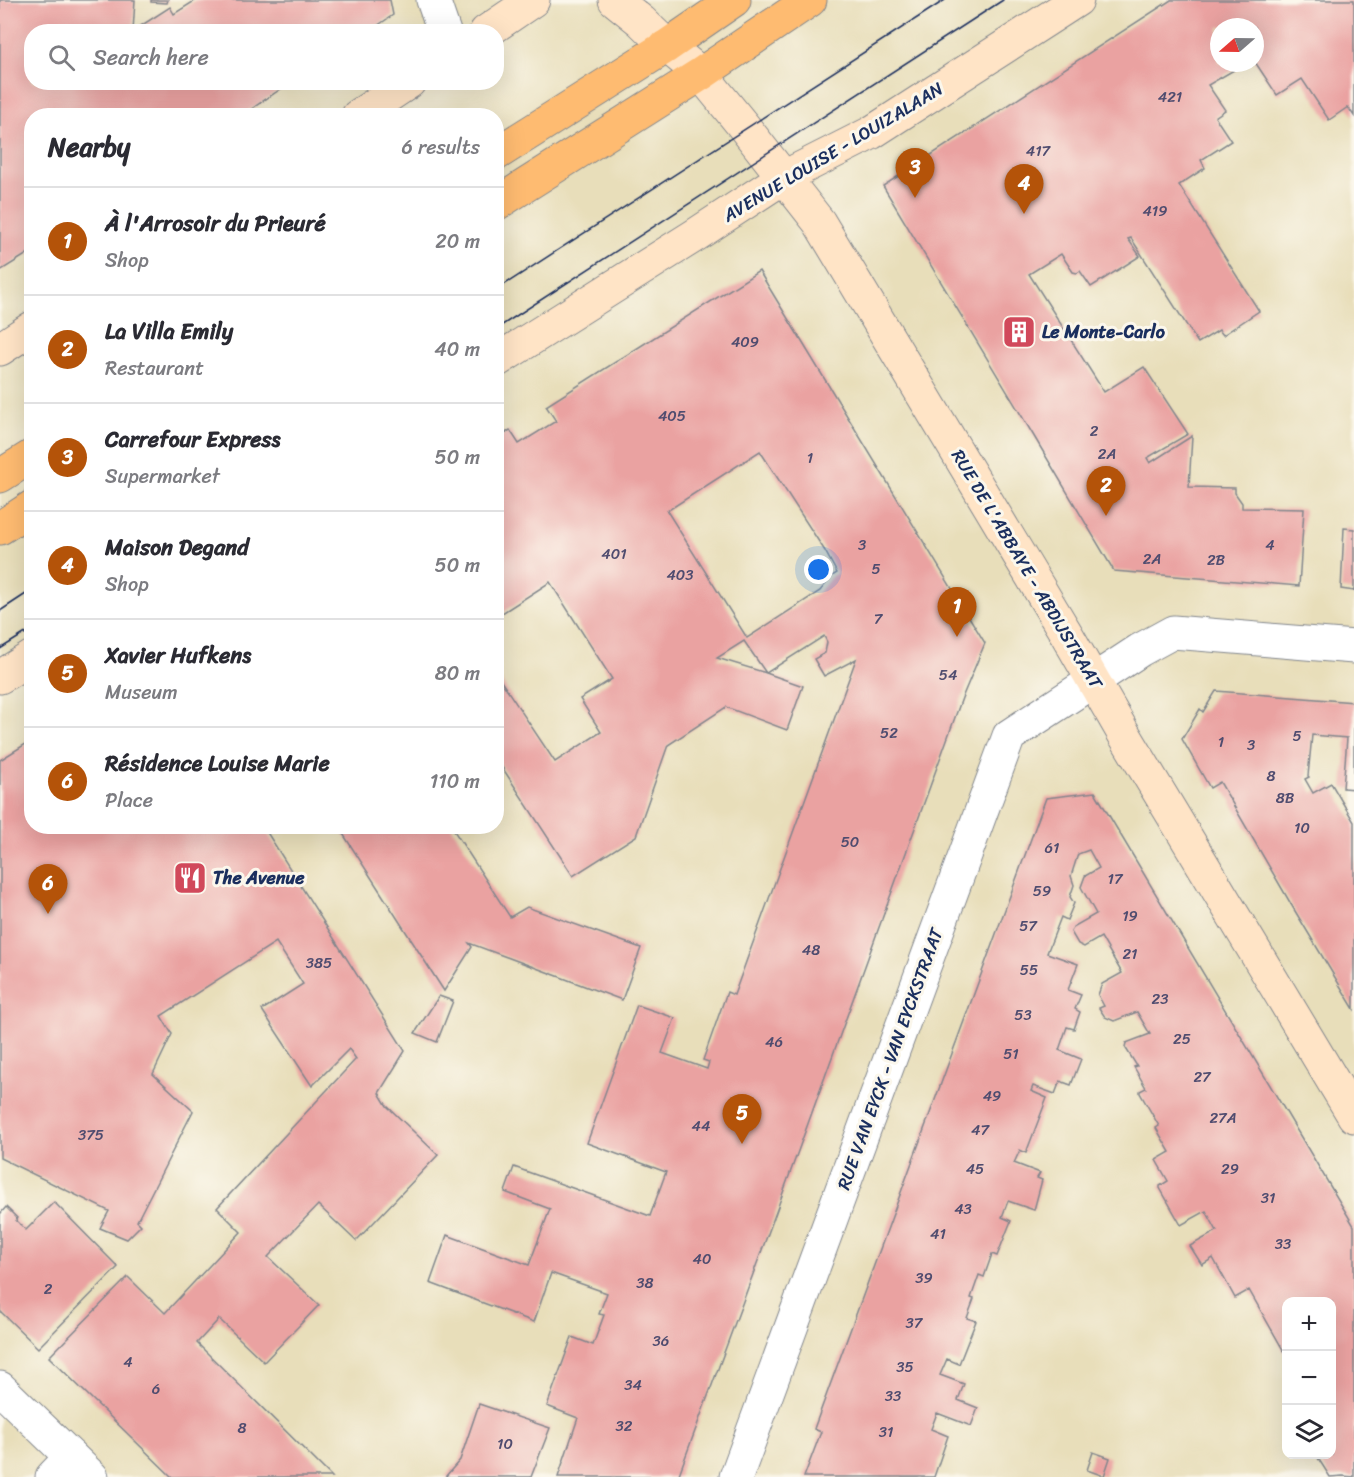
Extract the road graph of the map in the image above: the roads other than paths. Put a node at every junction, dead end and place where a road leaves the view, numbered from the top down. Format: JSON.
{"nodes":[{"id":1,"x":433,"y":0,"type":"edge"},
{"id":2,"x":533,"y":0,"type":"edge"},
{"id":3,"x":615,"y":0,"type":"edge"},
{"id":4,"x":734,"y":0,"type":"edge"},
{"id":5,"x":810,"y":0,"type":"edge"},
{"id":6,"x":1077,"y":0,"type":"edge"},
{"id":7,"x":441,"y":24,"type":"edge"},
{"id":8,"x":498,"y":24,"type":"edge"},
{"id":9,"x":667,"y":46,"type":"junction"},
{"id":10,"x":701,"y":74,"type":"junction"},
{"id":11,"x":397,"y":90,"type":"edge"},
{"id":12,"x":370,"y":108,"type":"edge"},
{"id":13,"x":504,"y":149,"type":"edge"},
{"id":14,"x":784,"y":177,"type":"junction"},
{"id":15,"x":504,"y":199,"type":"edge"},
{"id":16,"x":24,"y":333,"type":"edge"},
{"id":17,"x":0,"y":349,"type":"edge"},
{"id":18,"x":504,"y":356,"type":"edge"},
{"id":19,"x":24,"y":461,"type":"edge"},
{"id":20,"x":0,"y":476,"type":"edge"},
{"id":21,"x":24,"y":512,"type":"edge"},
{"id":22,"x":0,"y":528,"type":"edge"},
{"id":23,"x":1354,"y":647,"type":"edge"},
{"id":24,"x":24,"y":662,"type":"edge"},
{"id":25,"x":0,"y":677,"type":"edge"},
{"id":26,"x":1094,"y":681,"type":"junction"},
{"id":27,"x":1354,"y":1116,"type":"edge"},
{"id":28,"x":0,"y":1388,"type":"edge"},
{"id":29,"x":72,"y":1470,"type":"edge"},
{"id":30,"x":735,"y":1477,"type":"edge"}],
"edges":[{"from":1,"to":7,"type":"street"},
{"from":2,"to":8,"type":"street"},
{"from":3,"to":9,"type":"street","name":"RUE DE L'ABBAYE - ABDIJSTRAAT"},
{"from":4,"to":9,"type":"highway"},
{"from":5,"to":10,"type":"highway"},
{"from":6,"to":14,"type":"street","name":"AVENUE LOUISE - LOUIZALAAN"},
{"from":9,"to":10,"type":"street","name":"RUE DE L'ABBAYE - ABDIJSTRAAT"},
{"from":9,"to":13,"type":"highway"},
{"from":10,"to":14,"type":"street","name":"RUE DE L'ABBAYE - ABDIJSTRAAT"},
{"from":10,"to":15,"type":"highway"},
{"from":11,"to":12,"type":"street"},
{"from":14,"to":18,"type":"street","name":"AVENUE LOUISE - LOUIZALAAN"},
{"from":14,"to":26,"type":"street","name":"RUE DE L'ABBAYE - ABDIJSTRAAT"},
{"from":16,"to":17,"type":"street"},
{"from":19,"to":20,"type":"highway"},
{"from":21,"to":22,"type":"highway"},
{"from":23,"to":26,"type":"street","name":"RUE VAN EYCK - VAN EYCKSTRAAT"},
{"from":24,"to":25,"type":"street"},
{"from":26,"to":27,"type":"street","name":"RUE DE L'ABBAYE - ABDIJSTRAAT"},
{"from":26,"to":30,"type":"street","name":"RUE VAN EYCK - VAN EYCKSTRAAT"},
{"from":28,"to":29,"type":"street"}]}
